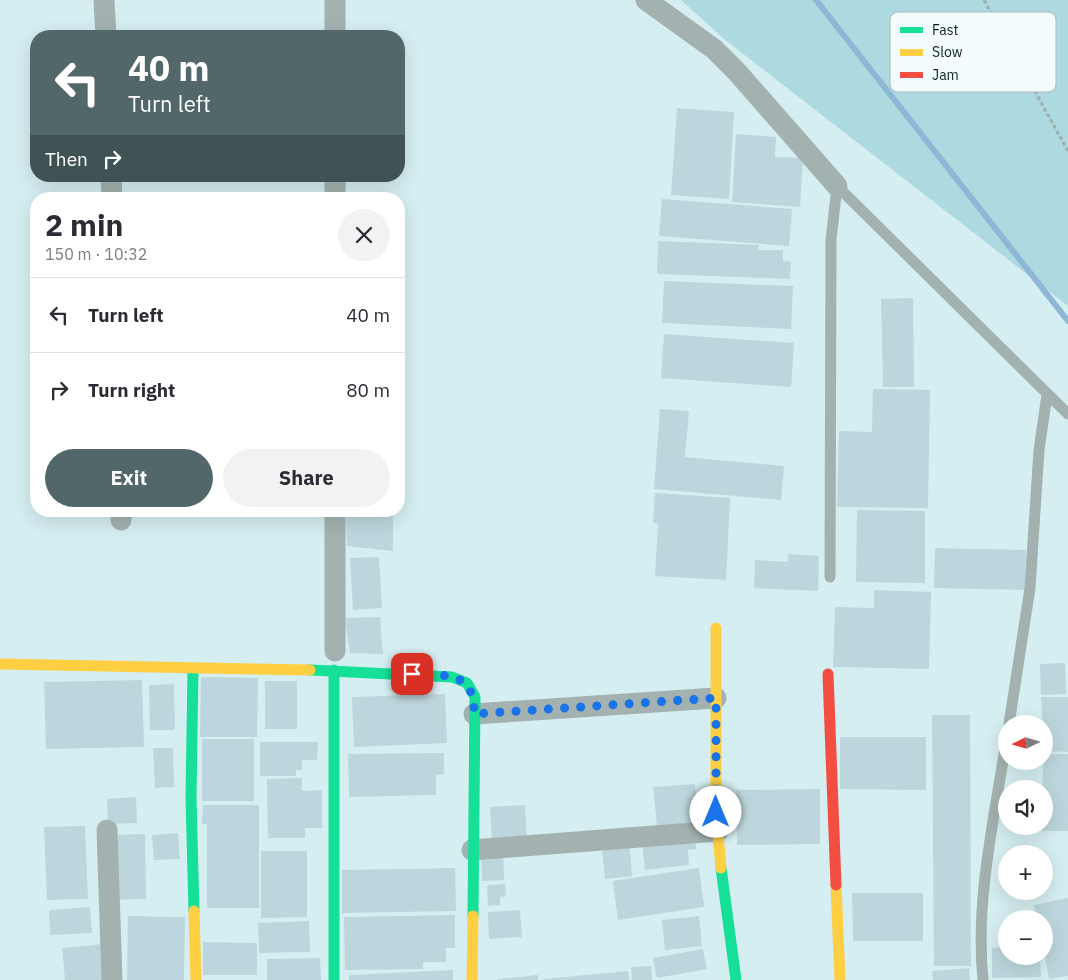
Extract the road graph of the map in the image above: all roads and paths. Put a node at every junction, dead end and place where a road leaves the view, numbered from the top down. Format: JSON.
{"nodes":[{"id":1,"x":104,"y":0,"type":"edge"},
{"id":2,"x":335,"y":0,"type":"edge"},
{"id":3,"x":646,"y":0,"type":"edge"},
{"id":4,"x":984,"y":0,"type":"edge"},
{"id":5,"x":991,"y":12,"type":"edge"},
{"id":6,"x":106,"y":30,"type":"edge"},
{"id":7,"x":335,"y":30,"type":"edge"},
{"id":8,"x":1035,"y":92,"type":"edge"},
{"id":9,"x":1068,"y":151,"type":"edge"},
{"id":10,"x":837,"y":186,"type":"junction"},
{"id":11,"x":1047,"y":394,"type":"junction"},
{"id":12,"x":1068,"y":414,"type":"edge"},
{"id":13,"x":335,"y":517,"type":"edge"},
{"id":14,"x":830,"y":577,"type":"dead end"},
{"id":15,"x":716,"y":628,"type":"dead end"},
{"id":16,"x":335,"y":660,"type":"junction"},
{"id":17,"x":0,"y":664,"type":"edge"},
{"id":18,"x":193,"y":668,"type":"junction"},
{"id":19,"x":828,"y":674,"type":"dead end"},
{"id":20,"x":716,"y":698,"type":"junction"},
{"id":21,"x":474,"y":714,"type":"junction"},
{"id":22,"x":1010,"y":715,"type":"edge"},
{"id":23,"x":1002,"y":770,"type":"edge"},
{"id":24,"x":107,"y":830,"type":"dead end"},
{"id":25,"x":718,"y":831,"type":"junction"},
{"id":26,"x":472,"y":850,"type":"junction"},
{"id":27,"x":112,"y":980,"type":"edge"},
{"id":28,"x":196,"y":980,"type":"edge"},
{"id":29,"x":334,"y":980,"type":"edge"},
{"id":30,"x":472,"y":980,"type":"edge"},
{"id":31,"x":736,"y":980,"type":"edge"},
{"id":32,"x":840,"y":980,"type":"edge"},
{"id":33,"x":984,"y":980,"type":"edge"}],
"edges":[{"from":1,"to":6,"type":"street"},
{"from":2,"to":7,"type":"street"},
{"from":3,"to":10,"type":"street"},
{"from":4,"to":5,"type":"path"},
{"from":8,"to":9,"type":"path"},
{"from":10,"to":11,"type":"lane"},
{"from":10,"to":14,"type":"lane"},
{"from":11,"to":12,"type":"lane"},
{"from":11,"to":22,"type":"lane"},
{"from":13,"to":16,"type":"street"},
{"from":15,"to":20,"type":"street"},
{"from":16,"to":18,"type":"street"},
{"from":16,"to":21,"type":"street"},
{"from":16,"to":29,"type":"street"},
{"from":17,"to":18,"type":"street"},
{"from":18,"to":28,"type":"street"},
{"from":19,"to":32,"type":"street"},
{"from":20,"to":21,"type":"street"},
{"from":20,"to":25,"type":"street"},
{"from":21,"to":26,"type":"street"},
{"from":23,"to":33,"type":"lane"},
{"from":24,"to":27,"type":"street"},
{"from":25,"to":26,"type":"street"},
{"from":25,"to":31,"type":"street"},
{"from":26,"to":30,"type":"street"}]}
